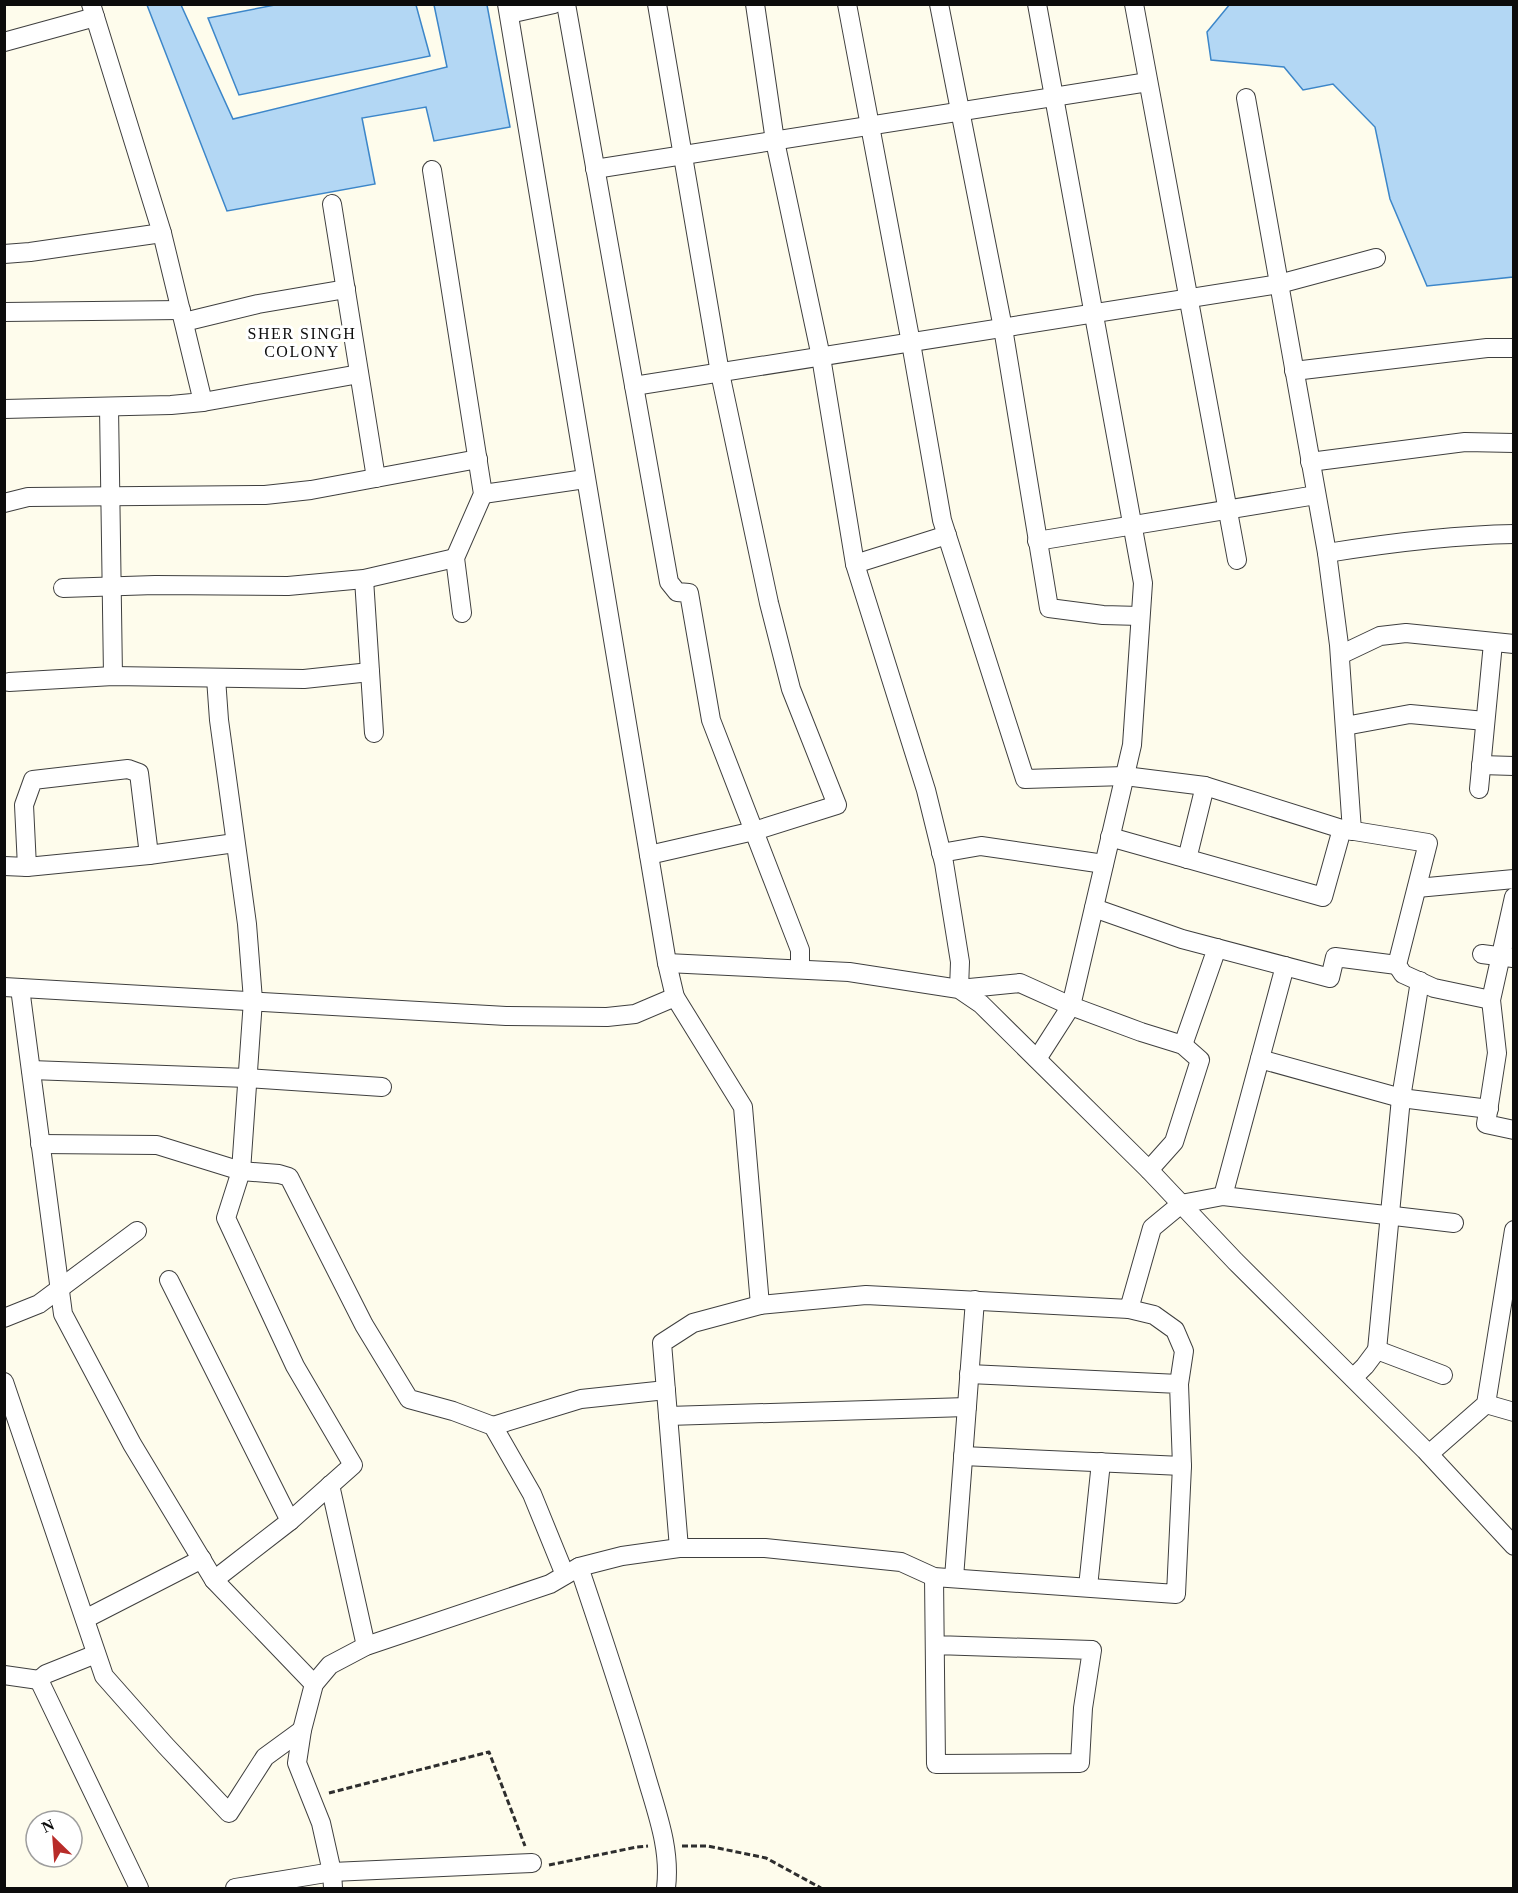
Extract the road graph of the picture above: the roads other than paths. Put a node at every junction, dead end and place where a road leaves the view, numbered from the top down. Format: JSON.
{"nodes":[{"id":1,"x":554,"y":4,"type":"edge"},
{"id":2,"x":566,"y":4,"type":"edge"},
{"id":3,"x":657,"y":4,"type":"edge"},
{"id":4,"x":755,"y":4,"type":"edge"},
{"id":5,"x":847,"y":4,"type":"edge"},
{"id":6,"x":939,"y":4,"type":"edge"},
{"id":7,"x":1037,"y":4,"type":"edge"},
{"id":8,"x":1134,"y":4,"type":"edge"},
{"id":9,"x":508,"y":9,"type":"edge"},
{"id":10,"x":93,"y":11,"type":"edge"},
{"id":11,"x":4,"y":42,"type":"edge"},
{"id":12,"x":1148,"y":82,"type":"junction"},
{"id":13,"x":1054,"y":97,"type":"junction"},
{"id":14,"x":1246,"y":98,"type":"dead end"},
{"id":15,"x":960,"y":112,"type":"junction"},
{"id":16,"x":870,"y":126,"type":"junction"},
{"id":17,"x":775,"y":141,"type":"junction"},
{"id":18,"x":682,"y":156,"type":"junction"},
{"id":19,"x":595,"y":169,"type":"junction"},
{"id":20,"x":432,"y":170,"type":"dead end"},
{"id":21,"x":332,"y":204,"type":"dead end"},
{"id":22,"x":162,"y":233,"type":"junction"},
{"id":23,"x":4,"y":254,"type":"edge"},
{"id":24,"x":1376,"y":258,"type":"dead end"},
{"id":25,"x":1278,"y":284,"type":"junction"},
{"id":26,"x":346,"y":289,"type":"junction"},
{"id":27,"x":1188,"y":298,"type":"junction"},
{"id":28,"x":4,"y":312,"type":"edge"},
{"id":29,"x":1094,"y":314,"type":"junction"},
{"id":30,"x":183,"y":316,"type":"junction"},
{"id":31,"x":1003,"y":328,"type":"junction"},
{"id":32,"x":911,"y":343,"type":"junction"},
{"id":33,"x":1514,"y":348,"type":"edge"},
{"id":34,"x":821,"y":357,"type":"junction"},
{"id":35,"x":1294,"y":371,"type":"junction"},
{"id":36,"x":720,"y":373,"type":"junction"},
{"id":37,"x":359,"y":374,"type":"junction"},
{"id":38,"x":634,"y":386,"type":"junction"},
{"id":39,"x":203,"y":402,"type":"junction"},
{"id":40,"x":109,"y":407,"type":"junction"},
{"id":41,"x":4,"y":409,"type":"edge"},
{"id":42,"x":1514,"y":443,"type":"edge"},
{"id":43,"x":478,"y":459,"type":"junction"},
{"id":44,"x":1311,"y":462,"type":"junction"},
{"id":45,"x":376,"y":478,"type":"junction"},
{"id":46,"x":585,"y":479,"type":"junction"},
{"id":47,"x":483,"y":494,"type":"junction"},
{"id":48,"x":1316,"y":495,"type":"junction"},
{"id":49,"x":111,"y":496,"type":"junction"},
{"id":50,"x":4,"y":503,"type":"edge"},
{"id":51,"x":1228,"y":510,"type":"junction"},
{"id":52,"x":1132,"y":525,"type":"junction"},
{"id":53,"x":1514,"y":534,"type":"edge"},
{"id":54,"x":947,"y":535,"type":"junction"},
{"id":55,"x":1037,"y":541,"type":"junction"},
{"id":56,"x":1327,"y":553,"type":"junction"},
{"id":57,"x":455,"y":558,"type":"junction"},
{"id":58,"x":1238,"y":560,"type":"dead end"},
{"id":59,"x":855,"y":564,"type":"junction"},
{"id":60,"x":364,"y":579,"type":"junction"},
{"id":61,"x":112,"y":586,"type":"junction"},
{"id":62,"x":63,"y":588,"type":"dead end"},
{"id":63,"x":462,"y":613,"type":"dead end"},
{"id":64,"x":1140,"y":616,"type":"junction"},
{"id":65,"x":1493,"y":643,"type":"junction"},
{"id":66,"x":1514,"y":644,"type":"edge"},
{"id":67,"x":1340,"y":655,"type":"junction"},
{"id":68,"x":370,"y":672,"type":"junction"},
{"id":69,"x":113,"y":676,"type":"junction"},
{"id":70,"x":216,"y":678,"type":"junction"},
{"id":71,"x":9,"y":682,"type":"dead end"},
{"id":72,"x":1485,"y":721,"type":"junction"},
{"id":73,"x":1345,"y":726,"type":"junction"},
{"id":74,"x":374,"y":733,"type":"dead end"},
{"id":75,"x":1481,"y":765,"type":"junction"},
{"id":76,"x":1514,"y":766,"type":"edge"},
{"id":77,"x":1125,"y":776,"type":"junction"},
{"id":78,"x":1205,"y":786,"type":"junction"},
{"id":79,"x":1479,"y":789,"type":"dead end"},
{"id":80,"x":1347,"y":830,"type":"junction"},
{"id":81,"x":754,"y":831,"type":"junction"},
{"id":82,"x":1110,"y":837,"type":"junction"},
{"id":83,"x":235,"y":843,"type":"junction"},
{"id":84,"x":941,"y":853,"type":"junction"},
{"id":85,"x":149,"y":855,"type":"junction"},
{"id":86,"x":649,"y":855,"type":"junction"},
{"id":87,"x":1187,"y":859,"type":"junction"},
{"id":88,"x":1104,"y":864,"type":"junction"},
{"id":89,"x":4,"y":866,"type":"edge"},
{"id":90,"x":27,"y":867,"type":"junction"},
{"id":91,"x":1514,"y":879,"type":"edge"},
{"id":92,"x":1417,"y":888,"type":"junction"},
{"id":93,"x":1514,"y":897,"type":"edge"},
{"id":94,"x":1094,"y":908,"type":"junction"},
{"id":95,"x":1217,"y":948,"type":"junction"},
{"id":96,"x":1482,"y":954,"type":"dead end"},
{"id":97,"x":1507,"y":957,"type":"edge"},
{"id":98,"x":667,"y":963,"type":"junction"},
{"id":99,"x":1397,"y":965,"type":"junction"},
{"id":100,"x":1285,"y":966,"type":"junction"},
{"id":101,"x":800,"y":969,"type":"junction"},
{"id":102,"x":1420,"y":981,"type":"junction"},
{"id":103,"x":12,"y":987,"type":"edge"},
{"id":104,"x":959,"y":989,"type":"junction"},
{"id":105,"x":675,"y":997,"type":"junction"},
{"id":106,"x":253,"y":1000,"type":"junction"},
{"id":107,"x":1491,"y":1000,"type":"junction"},
{"id":108,"x":1071,"y":1006,"type":"junction"},
{"id":109,"x":1183,"y":1045,"type":"junction"},
{"id":110,"x":1037,"y":1059,"type":"junction"},
{"id":111,"x":1260,"y":1059,"type":"junction"},
{"id":112,"x":31,"y":1070,"type":"junction"},
{"id":113,"x":247,"y":1078,"type":"junction"},
{"id":114,"x":382,"y":1087,"type":"dead end"},
{"id":115,"x":1401,"y":1098,"type":"junction"},
{"id":116,"x":1489,"y":1110,"type":"junction"},
{"id":117,"x":1514,"y":1130,"type":"edge"},
{"id":118,"x":40,"y":1144,"type":"junction"},
{"id":119,"x":1149,"y":1170,"type":"junction"},
{"id":120,"x":241,"y":1171,"type":"junction"},
{"id":121,"x":1223,"y":1196,"type":"junction"},
{"id":122,"x":1181,"y":1204,"type":"junction"},
{"id":123,"x":1389,"y":1216,"type":"junction"},
{"id":124,"x":1454,"y":1223,"type":"dead end"},
{"id":125,"x":1514,"y":1230,"type":"edge"},
{"id":126,"x":137,"y":1231,"type":"dead end"},
{"id":127,"x":169,"y":1280,"type":"dead end"},
{"id":128,"x":61,"y":1290,"type":"junction"},
{"id":129,"x":975,"y":1300,"type":"junction"},
{"id":130,"x":760,"y":1305,"type":"junction"},
{"id":131,"x":1130,"y":1309,"type":"junction"},
{"id":132,"x":4,"y":1317,"type":"edge"},
{"id":133,"x":1377,"y":1350,"type":"junction"},
{"id":134,"x":969,"y":1374,"type":"junction"},
{"id":135,"x":1443,"y":1375,"type":"dead end"},
{"id":136,"x":1353,"y":1378,"type":"junction"},
{"id":137,"x":4,"y":1382,"type":"edge"},
{"id":138,"x":1179,"y":1384,"type":"junction"},
{"id":139,"x":666,"y":1390,"type":"junction"},
{"id":140,"x":1486,"y":1404,"type":"junction"},
{"id":141,"x":967,"y":1407,"type":"junction"},
{"id":142,"x":1514,"y":1412,"type":"edge"},
{"id":143,"x":668,"y":1416,"type":"junction"},
{"id":144,"x":493,"y":1426,"type":"junction"},
{"id":145,"x":1429,"y":1454,"type":"junction"},
{"id":146,"x":963,"y":1456,"type":"junction"},
{"id":147,"x":1101,"y":1462,"type":"junction"},
{"id":148,"x":1182,"y":1466,"type":"junction"},
{"id":149,"x":330,"y":1485,"type":"junction"},
{"id":150,"x":290,"y":1521,"type":"junction"},
{"id":151,"x":1514,"y":1546,"type":"edge"},
{"id":152,"x":679,"y":1548,"type":"junction"},
{"id":153,"x":202,"y":1559,"type":"junction"},
{"id":154,"x":572,"y":1571,"type":"junction"},
{"id":155,"x":934,"y":1577,"type":"junction"},
{"id":156,"x":954,"y":1578,"type":"junction"},
{"id":157,"x":214,"y":1580,"type":"junction"},
{"id":158,"x":1088,"y":1587,"type":"junction"},
{"id":159,"x":85,"y":1619,"type":"junction"},
{"id":160,"x":366,"y":1646,"type":"junction"},
{"id":161,"x":935,"y":1646,"type":"junction"},
{"id":162,"x":96,"y":1654,"type":"junction"},
{"id":163,"x":4,"y":1676,"type":"edge"},
{"id":164,"x":39,"y":1680,"type":"junction"},
{"id":165,"x":314,"y":1684,"type":"junction"},
{"id":166,"x":302,"y":1730,"type":"junction"},
{"id":167,"x":532,"y":1863,"type":"road end"},
{"id":168,"x":332,"y":1880,"type":"edge"},
{"id":169,"x":139,"y":1888,"type":"edge"},
{"id":170,"x":235,"y":1888,"type":"edge"},
{"id":171,"x":666,"y":1888,"type":"edge"}],
"edges":[{"from":1,"to":9,"type":"street"},
{"from":2,"to":19,"type":"street"},
{"from":3,"to":18,"type":"street"},
{"from":4,"to":17,"type":"street"},
{"from":5,"to":16,"type":"street"},
{"from":6,"to":15,"type":"street"},
{"from":7,"to":13,"type":"street"},
{"from":8,"to":12,"type":"street"},
{"from":9,"to":46,"type":"street"},
{"from":10,"to":11,"type":"street"},
{"from":10,"to":22,"type":"street"},
{"from":12,"to":13,"type":"street"},
{"from":12,"to":27,"type":"street"},
{"from":13,"to":15,"type":"street"},
{"from":13,"to":29,"type":"street"},
{"from":14,"to":25,"type":"street"},
{"from":15,"to":16,"type":"street"},
{"from":15,"to":31,"type":"street"},
{"from":16,"to":17,"type":"street"},
{"from":16,"to":32,"type":"street"},
{"from":17,"to":18,"type":"street"},
{"from":17,"to":34,"type":"street"},
{"from":18,"to":19,"type":"street"},
{"from":18,"to":36,"type":"street"},
{"from":19,"to":38,"type":"street"},
{"from":20,"to":43,"type":"street"},
{"from":21,"to":26,"type":"street"},
{"from":22,"to":23,"type":"street"},
{"from":22,"to":30,"type":"street"},
{"from":24,"to":25,"type":"street"},
{"from":25,"to":27,"type":"street"},
{"from":25,"to":35,"type":"street"},
{"from":26,"to":30,"type":"street"},
{"from":26,"to":37,"type":"street"},
{"from":27,"to":29,"type":"street"},
{"from":27,"to":51,"type":"street"},
{"from":28,"to":30,"type":"street"},
{"from":29,"to":31,"type":"street"},
{"from":29,"to":52,"type":"street"},
{"from":30,"to":39,"type":"street"},
{"from":31,"to":32,"type":"street"},
{"from":31,"to":55,"type":"street"},
{"from":32,"to":34,"type":"street"},
{"from":32,"to":54,"type":"street"},
{"from":33,"to":35,"type":"street"},
{"from":34,"to":36,"type":"street"},
{"from":34,"to":59,"type":"street"},
{"from":35,"to":44,"type":"street"},
{"from":36,"to":38,"type":"street"},
{"from":36,"to":81,"type":"street"},
{"from":37,"to":39,"type":"street"},
{"from":37,"to":45,"type":"street"},
{"from":38,"to":81,"type":"street"},
{"from":39,"to":40,"type":"street"},
{"from":40,"to":41,"type":"street"},
{"from":40,"to":49,"type":"street"},
{"from":42,"to":44,"type":"street"},
{"from":43,"to":45,"type":"street"},
{"from":43,"to":47,"type":"street"},
{"from":44,"to":48,"type":"street"},
{"from":45,"to":49,"type":"street"},
{"from":46,"to":47,"type":"street"},
{"from":46,"to":86,"type":"street"},
{"from":47,"to":57,"type":"street"},
{"from":48,"to":51,"type":"street"},
{"from":48,"to":56,"type":"street"},
{"from":49,"to":50,"type":"street"},
{"from":49,"to":61,"type":"street"},
{"from":51,"to":52,"type":"street"},
{"from":51,"to":58,"type":"street"},
{"from":52,"to":55,"type":"street"},
{"from":52,"to":64,"type":"street"},
{"from":53,"to":56,"type":"street"},
{"from":54,"to":59,"type":"street"},
{"from":54,"to":77,"type":"street"},
{"from":55,"to":64,"type":"street"},
{"from":56,"to":67,"type":"street"},
{"from":57,"to":60,"type":"street"},
{"from":57,"to":63,"type":"street"},
{"from":59,"to":84,"type":"street"},
{"from":60,"to":61,"type":"street"},
{"from":60,"to":68,"type":"street"},
{"from":61,"to":62,"type":"street"},
{"from":61,"to":69,"type":"street"},
{"from":64,"to":77,"type":"street"},
{"from":65,"to":66,"type":"street"},
{"from":65,"to":67,"type":"street"},
{"from":65,"to":72,"type":"street"},
{"from":67,"to":73,"type":"street"},
{"from":68,"to":70,"type":"street"},
{"from":68,"to":74,"type":"street"},
{"from":69,"to":70,"type":"street"},
{"from":69,"to":71,"type":"street"},
{"from":70,"to":83,"type":"street"},
{"from":72,"to":73,"type":"street"},
{"from":72,"to":75,"type":"street"},
{"from":73,"to":80,"type":"street"},
{"from":75,"to":76,"type":"street"},
{"from":75,"to":79,"type":"street"},
{"from":77,"to":78,"type":"street"},
{"from":77,"to":82,"type":"street"},
{"from":78,"to":80,"type":"street"},
{"from":78,"to":87,"type":"street"},
{"from":80,"to":87,"type":"street"},
{"from":80,"to":92,"type":"street"},
{"from":81,"to":86,"type":"street"},
{"from":81,"to":101,"type":"street"},
{"from":82,"to":87,"type":"street"},
{"from":82,"to":88,"type":"street"},
{"from":83,"to":85,"type":"street"},
{"from":83,"to":106,"type":"street"},
{"from":84,"to":88,"type":"street"},
{"from":84,"to":104,"type":"street"},
{"from":85,"to":90,"type":"street"},
{"from":85,"to":90,"type":"street"},
{"from":86,"to":98,"type":"street"},
{"from":88,"to":94,"type":"street"},
{"from":89,"to":90,"type":"street"},
{"from":91,"to":92,"type":"street"},
{"from":92,"to":99,"type":"street"},
{"from":93,"to":97,"type":"street"},
{"from":94,"to":95,"type":"street"},
{"from":94,"to":108,"type":"street"},
{"from":95,"to":100,"type":"street"},
{"from":95,"to":109,"type":"street"},
{"from":96,"to":97,"type":"street"},
{"from":97,"to":107,"type":"street"},
{"from":98,"to":101,"type":"street"},
{"from":98,"to":105,"type":"street"},
{"from":99,"to":100,"type":"street"},
{"from":99,"to":102,"type":"street"},
{"from":100,"to":111,"type":"street"},
{"from":101,"to":104,"type":"street"},
{"from":102,"to":107,"type":"street"},
{"from":102,"to":115,"type":"street"},
{"from":103,"to":106,"type":"street"},
{"from":103,"to":112,"type":"street"},
{"from":104,"to":108,"type":"street"},
{"from":104,"to":110,"type":"street"},
{"from":105,"to":106,"type":"street"},
{"from":105,"to":130,"type":"street"},
{"from":106,"to":113,"type":"street"},
{"from":107,"to":116,"type":"street"},
{"from":108,"to":109,"type":"street"},
{"from":108,"to":110,"type":"street"},
{"from":109,"to":119,"type":"street"},
{"from":110,"to":119,"type":"street"},
{"from":111,"to":115,"type":"street"},
{"from":111,"to":121,"type":"street"},
{"from":112,"to":113,"type":"street"},
{"from":112,"to":118,"type":"street"},
{"from":113,"to":114,"type":"street"},
{"from":113,"to":120,"type":"street"},
{"from":115,"to":116,"type":"street"},
{"from":115,"to":123,"type":"street"},
{"from":116,"to":117,"type":"street"},
{"from":118,"to":120,"type":"street"},
{"from":118,"to":128,"type":"street"},
{"from":119,"to":122,"type":"street"},
{"from":120,"to":144,"type":"street"},
{"from":120,"to":149,"type":"street"},
{"from":121,"to":122,"type":"street"},
{"from":121,"to":123,"type":"street"},
{"from":122,"to":131,"type":"street"},
{"from":122,"to":136,"type":"street"},
{"from":123,"to":124,"type":"street"},
{"from":123,"to":133,"type":"street"},
{"from":125,"to":140,"type":"street"},
{"from":126,"to":128,"type":"street"},
{"from":127,"to":150,"type":"street"},
{"from":128,"to":132,"type":"street"},
{"from":128,"to":153,"type":"street"},
{"from":129,"to":130,"type":"street"},
{"from":129,"to":131,"type":"street"},
{"from":129,"to":134,"type":"street"},
{"from":130,"to":139,"type":"street"},
{"from":131,"to":138,"type":"street"},
{"from":133,"to":135,"type":"street"},
{"from":133,"to":136,"type":"street"},
{"from":134,"to":138,"type":"street"},
{"from":134,"to":141,"type":"street"},
{"from":136,"to":145,"type":"street"},
{"from":137,"to":159,"type":"street"},
{"from":138,"to":148,"type":"street"},
{"from":139,"to":143,"type":"street"},
{"from":139,"to":144,"type":"street"},
{"from":140,"to":142,"type":"street"},
{"from":140,"to":145,"type":"street"},
{"from":141,"to":143,"type":"street"},
{"from":141,"to":146,"type":"street"},
{"from":143,"to":152,"type":"street"},
{"from":144,"to":154,"type":"street"},
{"from":145,"to":151,"type":"street"},
{"from":146,"to":147,"type":"street"},
{"from":146,"to":156,"type":"street"},
{"from":147,"to":148,"type":"street"},
{"from":147,"to":158,"type":"street"},
{"from":148,"to":158,"type":"street"},
{"from":149,"to":150,"type":"street"},
{"from":149,"to":160,"type":"street"},
{"from":150,"to":157,"type":"street"},
{"from":152,"to":154,"type":"street"},
{"from":152,"to":155,"type":"street"},
{"from":153,"to":157,"type":"street"},
{"from":153,"to":159,"type":"street"},
{"from":154,"to":160,"type":"street"},
{"from":154,"to":171,"type":"street"},
{"from":155,"to":156,"type":"street"},
{"from":155,"to":161,"type":"street"},
{"from":156,"to":158,"type":"street"},
{"from":157,"to":165,"type":"street"},
{"from":159,"to":162,"type":"street"},
{"from":160,"to":165,"type":"street"},
{"from":161,"to":161,"type":"street"},
{"from":162,"to":164,"type":"street"},
{"from":162,"to":166,"type":"street"},
{"from":163,"to":164,"type":"street"},
{"from":164,"to":169,"type":"street"},
{"from":165,"to":166,"type":"street"},
{"from":166,"to":168,"type":"street"},
{"from":167,"to":168,"type":"street"},
{"from":168,"to":170,"type":"street"}]}
